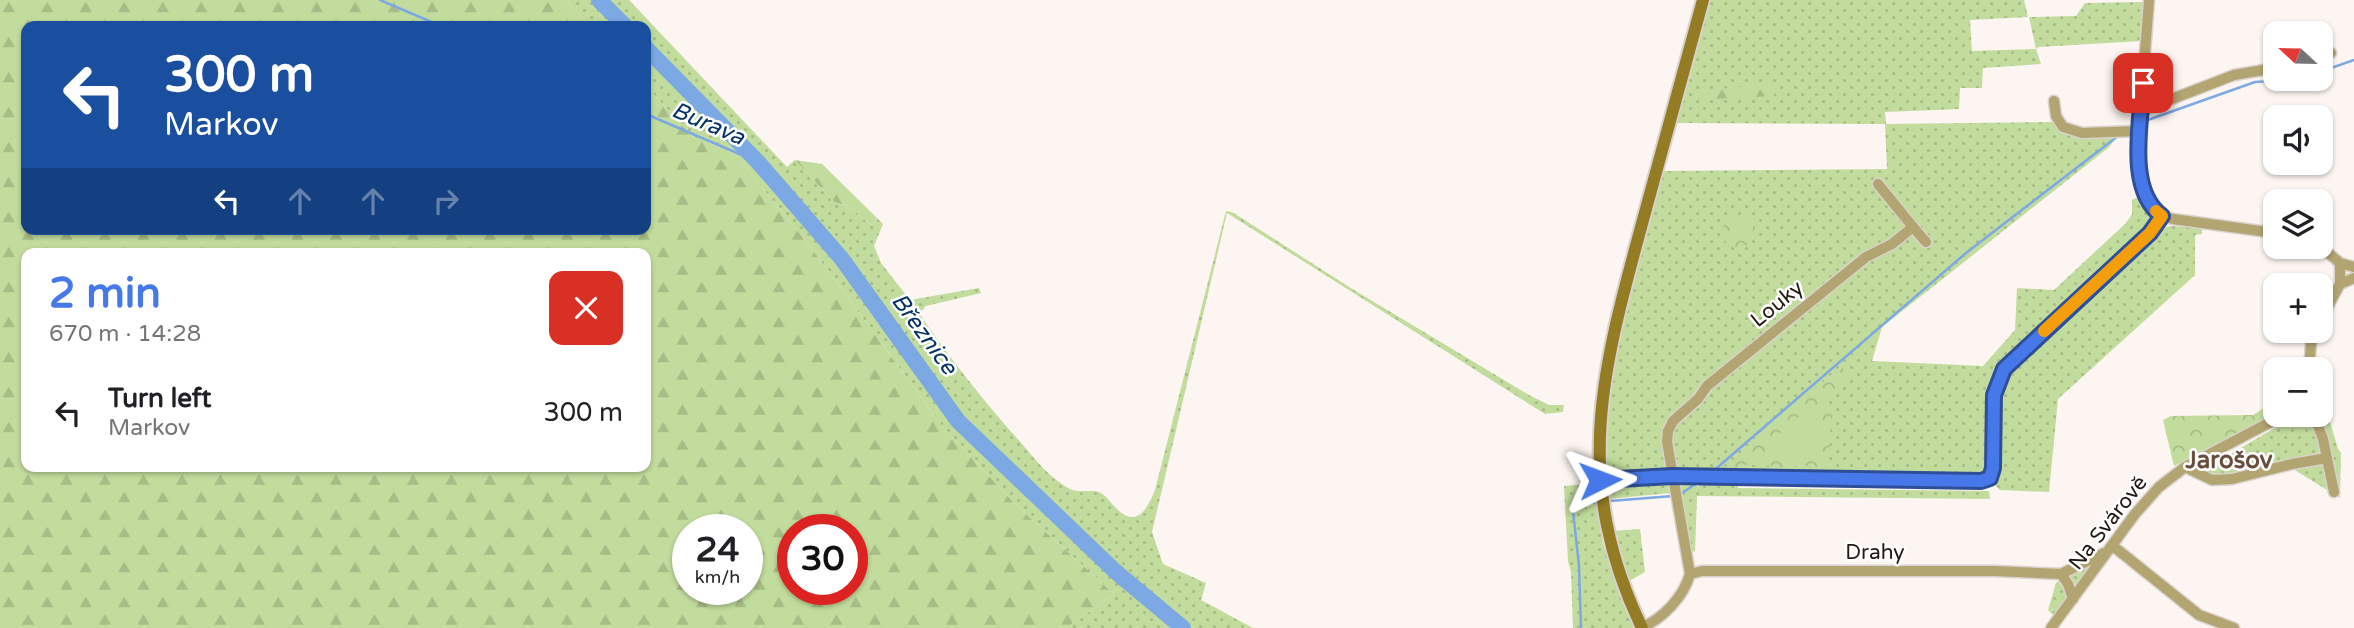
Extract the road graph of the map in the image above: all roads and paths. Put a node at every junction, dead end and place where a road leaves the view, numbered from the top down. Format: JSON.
{"nodes":[{"id":1,"x":1703,"y":0,"type":"edge"},
{"id":2,"x":2149,"y":0,"type":"edge"},
{"id":3,"x":2263,"y":70,"type":"edge"},
{"id":4,"x":2054,"y":101,"type":"dead end"},
{"id":5,"x":2135,"y":125,"type":"junction"},
{"id":6,"x":1878,"y":184,"type":"dead end"},
{"id":7,"x":2162,"y":216,"type":"junction"},
{"id":8,"x":1913,"y":227,"type":"junction"},
{"id":9,"x":2263,"y":231,"type":"edge"},
{"id":10,"x":1926,"y":242,"type":"dead end"},
{"id":11,"x":2333,"y":257,"type":"edge"},
{"id":12,"x":2340,"y":263,"type":"junction"},
{"id":13,"x":2354,"y":267,"type":"edge"},
{"id":14,"x":2354,"y":278,"type":"edge"},
{"id":15,"x":2340,"y":284,"type":"junction"},
{"id":16,"x":2333,"y":297,"type":"edge"},
{"id":17,"x":2263,"y":427,"type":"edge"},
{"id":18,"x":2318,"y":427,"type":"edge"},
{"id":19,"x":2327,"y":458,"type":"junction"},
{"id":20,"x":2185,"y":467,"type":"junction"},
{"id":21,"x":1672,"y":476,"type":"junction"},
{"id":22,"x":1600,"y":480,"type":"junction"},
{"id":23,"x":2334,"y":492,"type":"dead end"},
{"id":24,"x":2113,"y":546,"type":"junction"},
{"id":25,"x":1690,"y":574,"type":"junction"},
{"id":26,"x":2062,"y":574,"type":"junction"},
{"id":27,"x":2073,"y":599,"type":"junction"},
{"id":28,"x":1642,"y":627,"type":"edge"},
{"id":29,"x":2051,"y":628,"type":"edge"},
{"id":30,"x":2234,"y":628,"type":"edge"}],
"edges":[{"from":1,"to":22,"type":"main road"},
{"from":2,"to":5,"type":"street"},
{"from":3,"to":5,"type":"street"},
{"from":4,"to":5,"type":"street"},
{"from":5,"to":7,"type":"street"},
{"from":6,"to":8,"type":"street"},
{"from":7,"to":9,"type":"street"},
{"from":7,"to":21,"type":"street"},
{"from":8,"to":10,"type":"street"},
{"from":8,"to":21,"type":"street","name":"Louky"},
{"from":11,"to":12,"type":"street"},
{"from":12,"to":13,"type":"street"},
{"from":12,"to":15,"type":"street"},
{"from":14,"to":15,"type":"street"},
{"from":15,"to":16,"type":"street"},
{"from":17,"to":20,"type":"street","name":"Na Svárově"},
{"from":18,"to":19,"type":"street"},
{"from":19,"to":20,"type":"street"},
{"from":19,"to":23,"type":"street"},
{"from":20,"to":24,"type":"street","name":"Na Svárově"},
{"from":21,"to":22,"type":"street"},
{"from":21,"to":25,"type":"street","name":"Louky"},
{"from":22,"to":28,"type":"main road"},
{"from":24,"to":26,"type":"street","name":"Drahy"},
{"from":24,"to":27,"type":"street","name":"Na Svárově"},
{"from":24,"to":30,"type":"street"},
{"from":25,"to":26,"type":"street","name":"Drahy"},
{"from":25,"to":28,"type":"street"},
{"from":26,"to":27,"type":"street"},
{"from":27,"to":29,"type":"street","name":"Na Svárově"}]}
